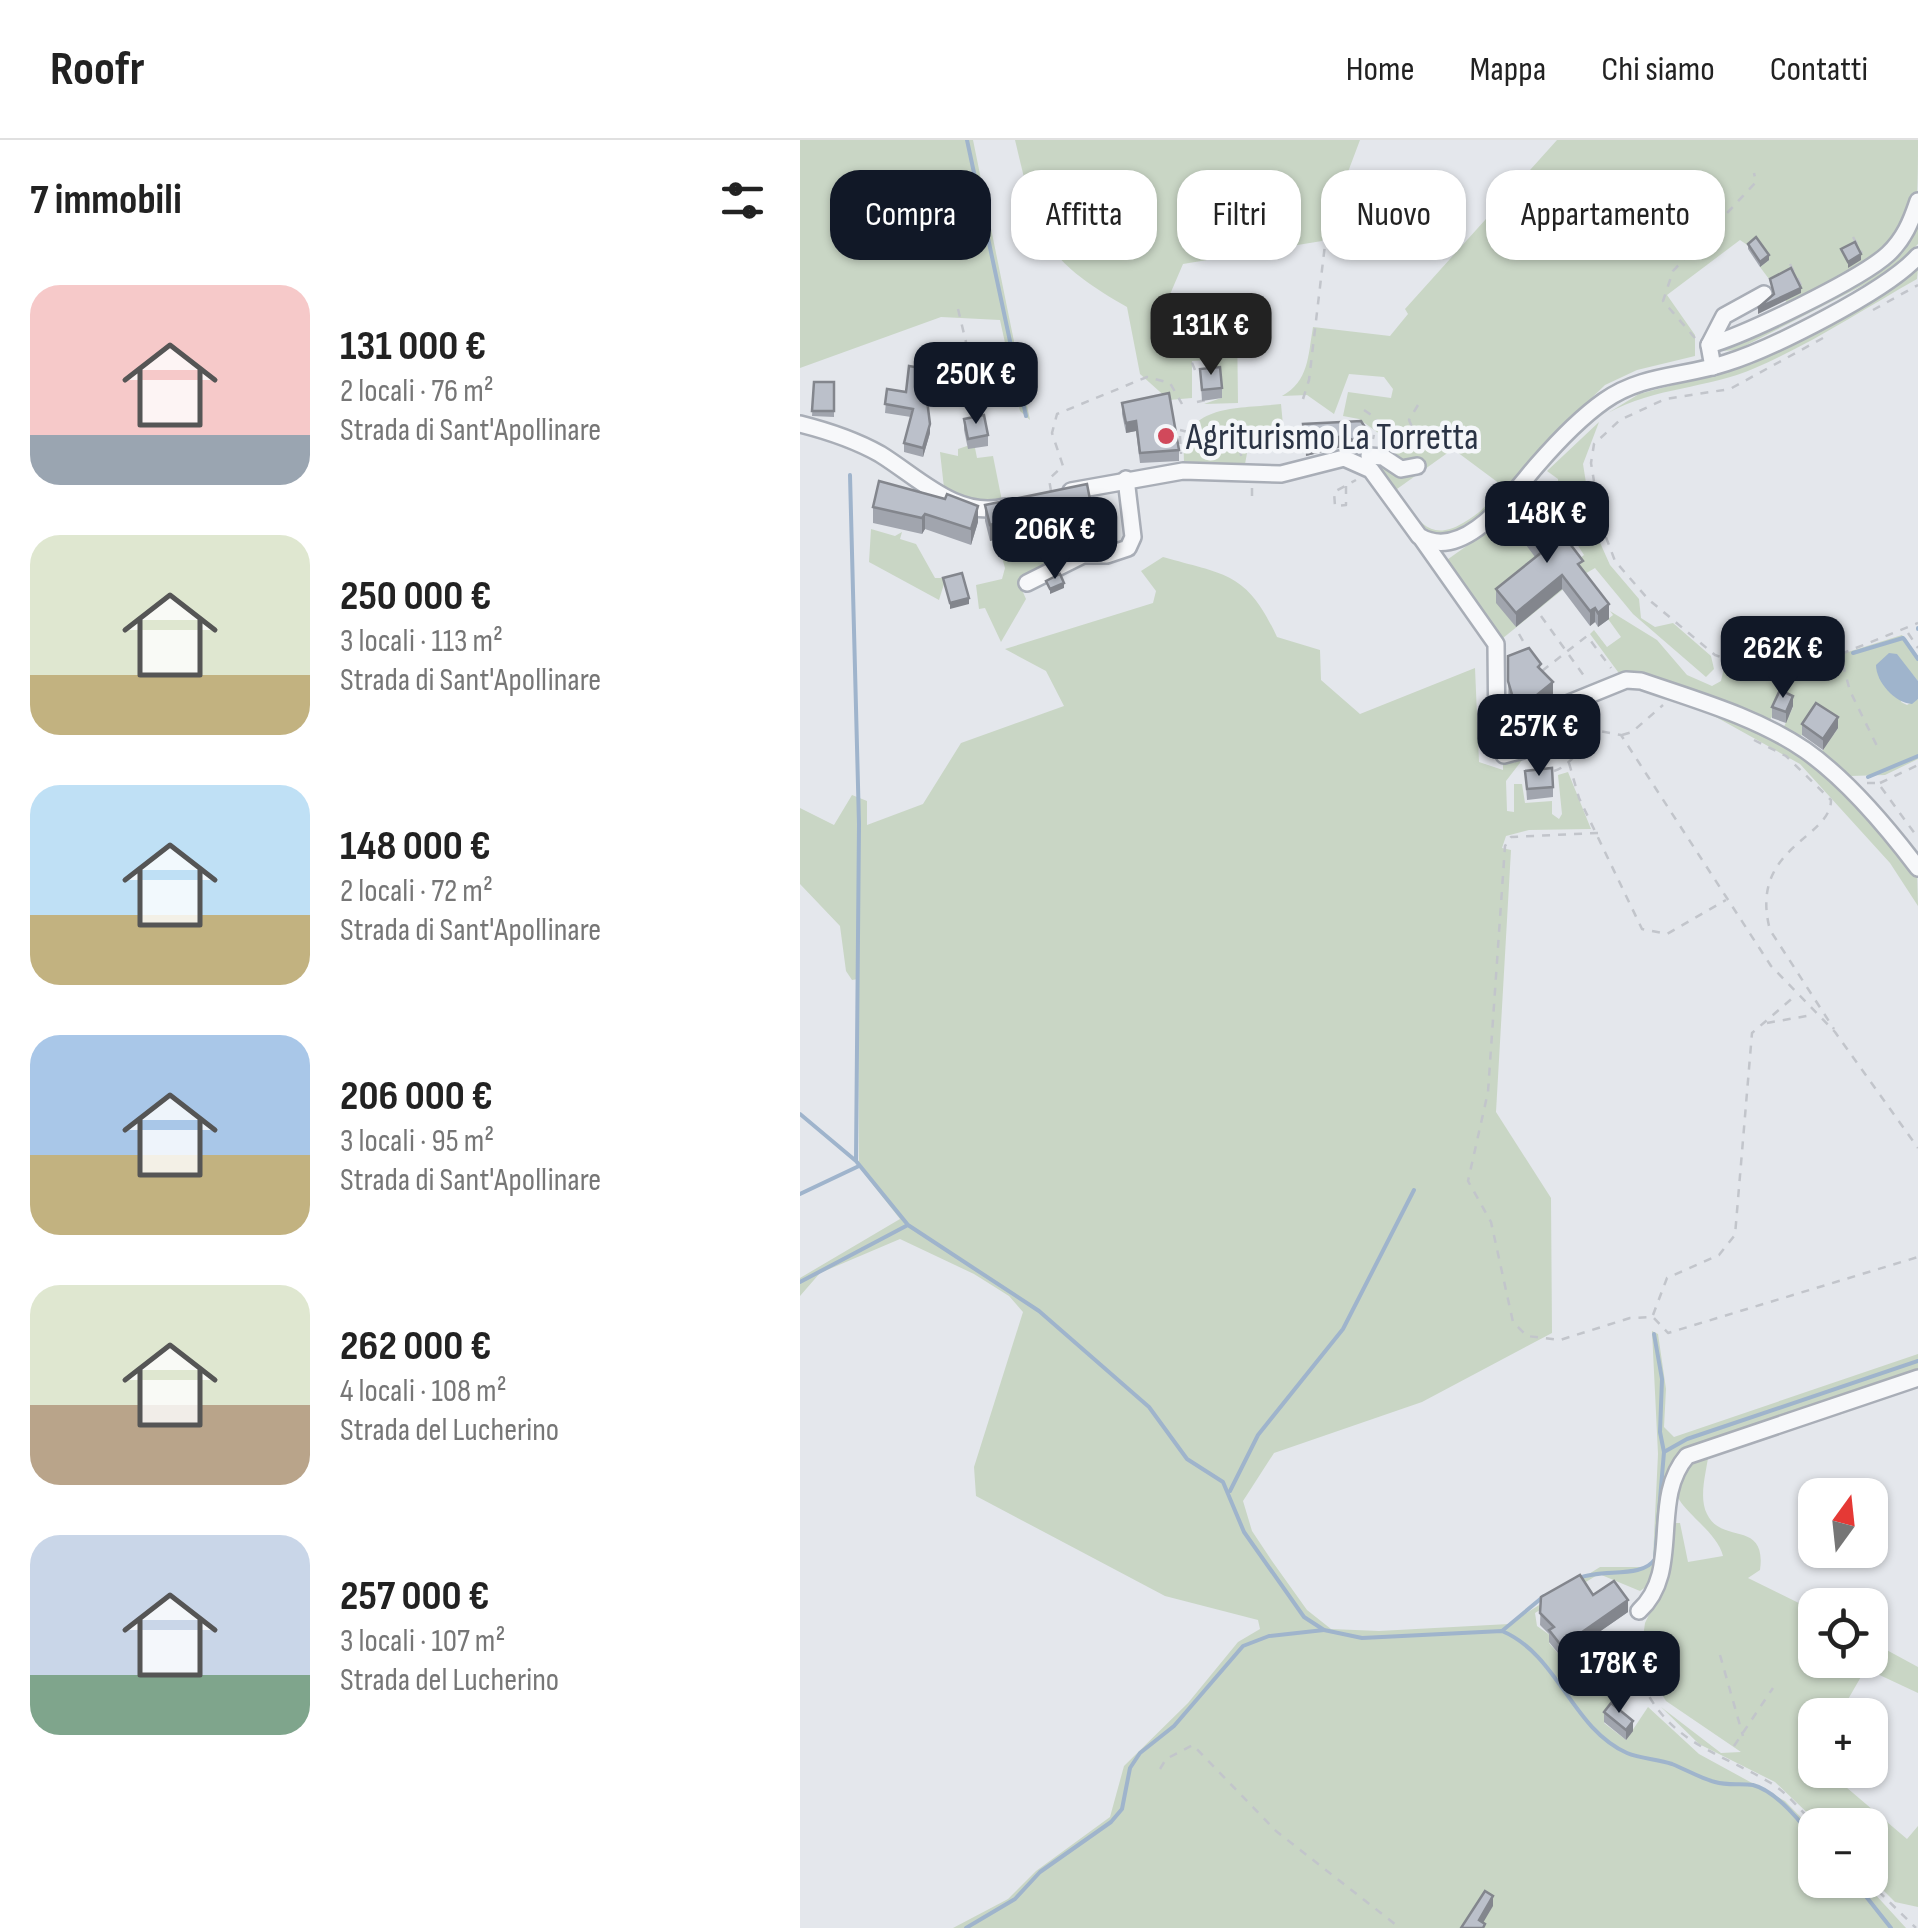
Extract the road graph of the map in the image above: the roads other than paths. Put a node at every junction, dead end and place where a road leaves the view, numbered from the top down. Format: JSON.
{"nodes":[{"id":1,"x":1918,"y":202,"type":"edge"},
{"id":2,"x":1918,"y":256,"type":"edge"},
{"id":3,"x":1764,"y":294,"type":"dead end"},
{"id":4,"x":1709,"y":346,"type":"junction"},
{"id":5,"x":1713,"y":367,"type":"junction"},
{"id":6,"x":800,"y":424,"type":"edge"},
{"id":7,"x":1368,"y":462,"type":"junction"},
{"id":8,"x":1417,"y":466,"type":"road end"},
{"id":9,"x":1126,"y":480,"type":"junction"},
{"id":10,"x":1052,"y":496,"type":"edge"},
{"id":11,"x":1021,"y":503,"type":"edge"},
{"id":12,"x":1419,"y":536,"type":"junction"},
{"id":13,"x":1026,"y":583,"type":"dead end"},
{"id":14,"x":1918,"y":868,"type":"edge"},
{"id":15,"x":1918,"y":1378,"type":"edge"},
{"id":16,"x":1639,"y":1611,"type":"dead end"}],
"edges":[{"from":1,"to":4,"type":"street"},
{"from":2,"to":5,"type":"street"},
{"from":3,"to":4,"type":"street"},
{"from":4,"to":5,"type":"street"},
{"from":5,"to":12,"type":"street"},
{"from":6,"to":11,"type":"street"},
{"from":7,"to":8,"type":"street"},
{"from":7,"to":9,"type":"street"},
{"from":7,"to":12,"type":"street"},
{"from":9,"to":10,"type":"street"},
{"from":9,"to":13,"type":"street"},
{"from":12,"to":14,"type":"street"},
{"from":15,"to":16,"type":"street"}]}
